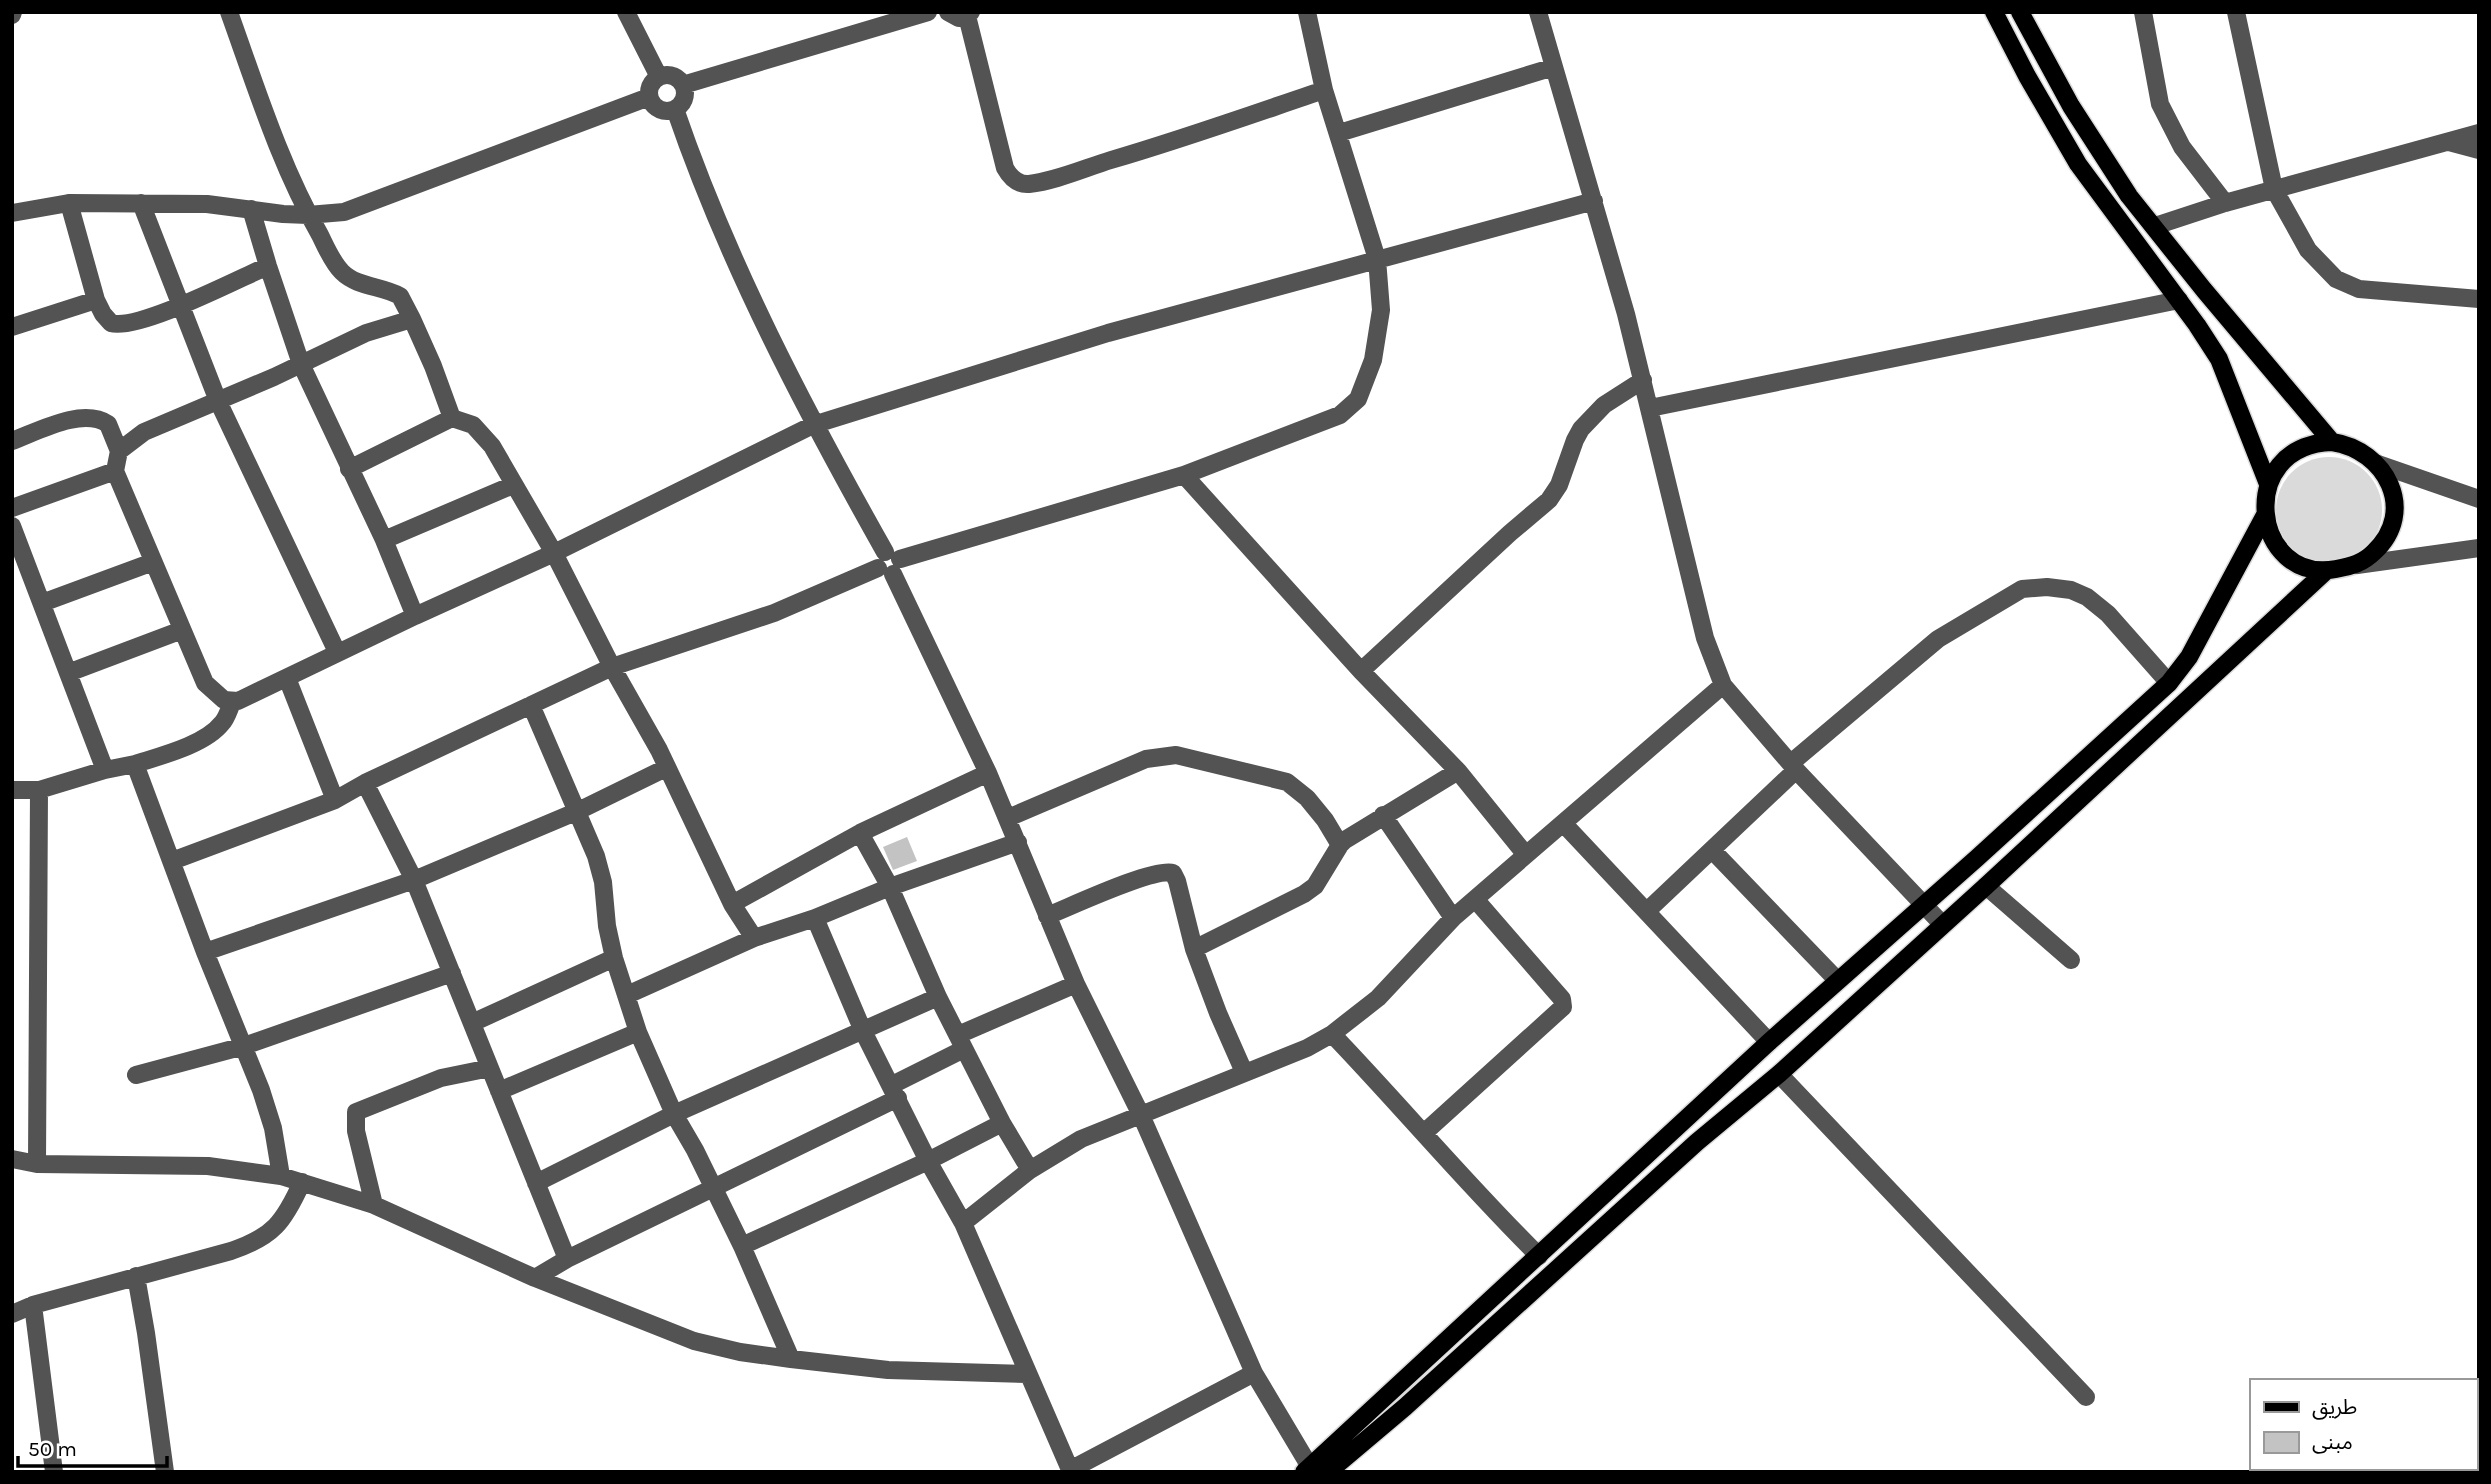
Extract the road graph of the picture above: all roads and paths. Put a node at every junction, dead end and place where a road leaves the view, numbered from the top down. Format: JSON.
{"nodes":[{"id":1,"x":229,"y":12,"type":"edge"},
{"id":2,"x":626,"y":12,"type":"edge"},
{"id":3,"x":928,"y":12,"type":"edge"},
{"id":4,"x":948,"y":12,"type":"edge"},
{"id":5,"x":1307,"y":12,"type":"edge"},
{"id":6,"x":1538,"y":12,"type":"edge"},
{"id":7,"x":1994,"y":12,"type":"edge"},
{"id":8,"x":2143,"y":12,"type":"edge"},
{"id":9,"x":2236,"y":12,"type":"edge"},
{"id":10,"x":969,"y":14,"type":"edge"},
{"id":11,"x":2024,"y":14,"type":"edge"},
{"id":12,"x":1554,"y":67,"type":"junction"},
{"id":13,"x":659,"y":77,"type":"junction"},
{"id":14,"x":683,"y":85,"type":"junction"},
{"id":15,"x":1324,"y":90,"type":"junction"},
{"id":16,"x":649,"y":97,"type":"junction"},
{"id":17,"x":675,"y":109,"type":"junction"},
{"id":18,"x":1339,"y":133,"type":"junction"},
{"id":19,"x":2479,"y":133,"type":"edge"},
{"id":20,"x":2449,"y":142,"type":"junction"},
{"id":21,"x":2479,"y":150,"type":"edge"},
{"id":22,"x":2274,"y":189,"type":"junction"},
{"id":23,"x":1594,"y":201,"type":"junction"},
{"id":24,"x":69,"y":202,"type":"junction"},
{"id":25,"x":141,"y":202,"type":"junction"},
{"id":26,"x":2225,"y":202,"type":"junction"},
{"id":27,"x":251,"y":209,"type":"junction"},
{"id":28,"x":12,"y":213,"type":"edge"},
{"id":29,"x":308,"y":215,"type":"junction"},
{"id":30,"x":2155,"y":226,"type":"junction"},
{"id":31,"x":1377,"y":259,"type":"junction"},
{"id":32,"x":268,"y":266,"type":"junction"},
{"id":33,"x":2479,"y":299,"type":"edge"},
{"id":34,"x":96,"y":300,"type":"junction"},
{"id":35,"x":2179,"y":300,"type":"junction"},
{"id":36,"x":180,"y":306,"type":"junction"},
{"id":37,"x":412,"y":319,"type":"junction"},
{"id":38,"x":12,"y":327,"type":"edge"},
{"id":39,"x":302,"y":364,"type":"junction"},
{"id":40,"x":1643,"y":380,"type":"junction"},
{"id":41,"x":218,"y":401,"type":"junction"},
{"id":42,"x":1650,"y":408,"type":"junction"},
{"id":43,"x":452,"y":418,"type":"junction"},
{"id":44,"x":813,"y":425,"type":"junction"},
{"id":45,"x":12,"y":441,"type":"edge"},
{"id":46,"x":2332,"y":442,"type":"junction"},
{"id":47,"x":119,"y":451,"type":"junction"},
{"id":48,"x":2378,"y":464,"type":"junction"},
{"id":49,"x":349,"y":469,"type":"junction"},
{"id":50,"x":115,"y":471,"type":"junction"},
{"id":51,"x":1184,"y":475,"type":"junction"},
{"id":52,"x":2268,"y":484,"type":"junction"},
{"id":53,"x":513,"y":485,"type":"junction"},
{"id":54,"x":2479,"y":499,"type":"edge"},
{"id":55,"x":12,"y":508,"type":"edge"},
{"id":56,"x":2265,"y":515,"type":"junction"},
{"id":57,"x":12,"y":526,"type":"edge"},
{"id":58,"x":384,"y":540,"type":"junction"},
{"id":59,"x":2479,"y":548,"type":"edge"},
{"id":60,"x":554,"y":553,"type":"junction"},
{"id":61,"x":153,"y":562,"type":"junction"},
{"id":62,"x":889,"y":563,"type":"junction"},
{"id":63,"x":2357,"y":565,"type":"junction"},
{"id":64,"x":2326,"y":571,"type":"junction"},
{"id":65,"x":41,"y":603,"type":"junction"},
{"id":66,"x":415,"y":616,"type":"junction"},
{"id":67,"x":182,"y":630,"type":"junction"},
{"id":68,"x":337,"y":652,"type":"junction"},
{"id":69,"x":612,"y":667,"type":"junction"},
{"id":70,"x":1361,"y":671,"type":"junction"},
{"id":71,"x":68,"y":673,"type":"junction"},
{"id":72,"x":287,"y":678,"type":"junction"},
{"id":73,"x":2169,"y":683,"type":"junction"},
{"id":74,"x":1723,"y":685,"type":"junction"},
{"id":75,"x":232,"y":703,"type":"junction"},
{"id":76,"x":531,"y":705,"type":"junction"},
{"id":77,"x":135,"y":764,"type":"junction"},
{"id":78,"x":1793,"y":767,"type":"junction"},
{"id":79,"x":667,"y":768,"type":"junction"},
{"id":80,"x":105,"y":770,"type":"junction"},
{"id":81,"x":1458,"y":771,"type":"junction"},
{"id":82,"x":988,"y":773,"type":"junction"},
{"id":83,"x":365,"y":783,"type":"junction"},
{"id":84,"x":12,"y":790,"type":"edge"},
{"id":85,"x":39,"y":790,"type":"junction"},
{"id":86,"x":335,"y":800,"type":"junction"},
{"id":87,"x":578,"y":811,"type":"junction"},
{"id":88,"x":1383,"y":815,"type":"junction"},
{"id":89,"x":1008,"y":818,"type":"junction"},
{"id":90,"x":1563,"y":824,"type":"junction"},
{"id":91,"x":860,"y":833,"type":"junction"},
{"id":92,"x":1018,"y":842,"type":"junction"},
{"id":93,"x":1340,"y":845,"type":"junction"},
{"id":94,"x":1712,"y":850,"type":"junction"},
{"id":95,"x":1525,"y":855,"type":"junction"},
{"id":96,"x":172,"y":861,"type":"junction"},
{"id":97,"x":414,"y":880,"type":"junction"},
{"id":98,"x":1986,"y":886,"type":"junction"},
{"id":99,"x":890,"y":887,"type":"junction"},
{"id":100,"x":1475,"y":899,"type":"junction"},
{"id":101,"x":732,"y":904,"type":"junction"},
{"id":102,"x":1924,"y":905,"type":"junction"},
{"id":103,"x":1647,"y":911,"type":"junction"},
{"id":104,"x":1047,"y":916,"type":"junction"},
{"id":105,"x":815,"y":918,"type":"junction"},
{"id":106,"x":1453,"y":918,"type":"junction"},
{"id":107,"x":1942,"y":924,"type":"junction"},
{"id":108,"x":754,"y":938,"type":"junction"},
{"id":109,"x":1194,"y":949,"type":"junction"},
{"id":110,"x":205,"y":952,"type":"junction"},
{"id":111,"x":614,"y":958,"type":"junction"},
{"id":112,"x":2071,"y":960,"type":"dead end"},
{"id":113,"x":452,"y":973,"type":"junction"},
{"id":114,"x":1837,"y":980,"type":"junction"},
{"id":115,"x":1076,"y":984,"type":"junction"},
{"id":116,"x":627,"y":995,"type":"junction"},
{"id":117,"x":938,"y":997,"type":"junction"},
{"id":118,"x":472,"y":1023,"type":"junction"},
{"id":119,"x":863,"y":1031,"type":"junction"},
{"id":120,"x":638,"y":1032,"type":"junction"},
{"id":121,"x":1332,"y":1034,"type":"junction"},
{"id":122,"x":961,"y":1042,"type":"junction"},
{"id":123,"x":1769,"y":1042,"type":"junction"},
{"id":124,"x":244,"y":1046,"type":"junction"},
{"id":125,"x":490,"y":1068,"type":"junction"},
{"id":126,"x":1244,"y":1072,"type":"junction"},
{"id":127,"x":1779,"y":1074,"type":"junction"},
{"id":128,"x":136,"y":1075,"type":"dead end"},
{"id":129,"x":499,"y":1091,"type":"junction"},
{"id":130,"x":895,"y":1092,"type":"junction"},
{"id":131,"x":674,"y":1114,"type":"junction"},
{"id":132,"x":1141,"y":1115,"type":"junction"},
{"id":133,"x":1002,"y":1123,"type":"junction"},
{"id":134,"x":1425,"y":1132,"type":"junction"},
{"id":135,"x":12,"y":1159,"type":"edge"},
{"id":136,"x":928,"y":1161,"type":"junction"},
{"id":137,"x":37,"y":1164,"type":"junction"},
{"id":138,"x":1030,"y":1170,"type":"junction"},
{"id":139,"x":281,"y":1176,"type":"junction"},
{"id":140,"x":302,"y":1182,"type":"junction"},
{"id":141,"x":536,"y":1183,"type":"junction"},
{"id":142,"x":712,"y":1187,"type":"junction"},
{"id":143,"x":374,"y":1205,"type":"junction"},
{"id":144,"x":963,"y":1223,"type":"junction"},
{"id":145,"x":742,"y":1246,"type":"junction"},
{"id":146,"x":1539,"y":1256,"type":"junction"},
{"id":147,"x":567,"y":1259,"type":"junction"},
{"id":148,"x":136,"y":1276,"type":"junction"},
{"id":149,"x":535,"y":1278,"type":"junction"},
{"id":150,"x":33,"y":1305,"type":"junction"},
{"id":151,"x":12,"y":1314,"type":"edge"},
{"id":152,"x":791,"y":1359,"type":"junction"},
{"id":153,"x":1254,"y":1373,"type":"junction"},
{"id":154,"x":1027,"y":1374,"type":"junction"},
{"id":155,"x":2086,"y":1397,"type":"dead end"},
{"id":156,"x":1309,"y":1470,"type":"edge"},
{"id":157,"x":1071,"y":1471,"type":"edge"},
{"id":158,"x":54,"y":1472,"type":"edge"},
{"id":159,"x":165,"y":1472,"type":"edge"},
{"id":160,"x":1328,"y":1472,"type":"edge"}],
"edges":[{"from":1,"to":29,"type":"street"},
{"from":2,"to":13,"type":"street"},
{"from":3,"to":14,"type":"street"},
{"from":4,"to":10,"type":"street"},
{"from":5,"to":15,"type":"street"},
{"from":6,"to":12,"type":"street"},
{"from":7,"to":35,"type":"main road"},
{"from":8,"to":26,"type":"street"},
{"from":9,"to":22,"type":"street"},
{"from":10,"to":15,"type":"street"},
{"from":11,"to":30,"type":"main road"},
{"from":12,"to":18,"type":"street"},
{"from":12,"to":23,"type":"street"},
{"from":13,"to":14,"type":"street"},
{"from":13,"to":16,"type":"street"},
{"from":14,"to":17,"type":"street"},
{"from":15,"to":18,"type":"street"},
{"from":16,"to":17,"type":"street"},
{"from":16,"to":29,"type":"street"},
{"from":17,"to":44,"type":"street"},
{"from":18,"to":31,"type":"street"},
{"from":19,"to":20,"type":"street"},
{"from":20,"to":21,"type":"street"},
{"from":20,"to":22,"type":"street"},
{"from":22,"to":26,"type":"street"},
{"from":22,"to":33,"type":"street"},
{"from":23,"to":31,"type":"street"},
{"from":23,"to":40,"type":"street"},
{"from":24,"to":25,"type":"street"},
{"from":24,"to":28,"type":"street"},
{"from":24,"to":34,"type":"street"},
{"from":25,"to":27,"type":"street"},
{"from":25,"to":36,"type":"street"},
{"from":26,"to":30,"type":"street"},
{"from":27,"to":29,"type":"street"},
{"from":27,"to":32,"type":"street"},
{"from":29,"to":37,"type":"street"},
{"from":30,"to":46,"type":"main road"},
{"from":31,"to":44,"type":"street"},
{"from":31,"to":51,"type":"street"},
{"from":32,"to":36,"type":"street"},
{"from":32,"to":39,"type":"street"},
{"from":34,"to":36,"type":"street"},
{"from":34,"to":38,"type":"street"},
{"from":35,"to":42,"type":"street"},
{"from":35,"to":52,"type":"main road"},
{"from":36,"to":41,"type":"street"},
{"from":37,"to":39,"type":"street"},
{"from":37,"to":43,"type":"street"},
{"from":39,"to":41,"type":"street"},
{"from":39,"to":49,"type":"street"},
{"from":40,"to":42,"type":"street"},
{"from":40,"to":70,"type":"street"},
{"from":41,"to":47,"type":"street"},
{"from":41,"to":68,"type":"street"},
{"from":42,"to":74,"type":"street"},
{"from":43,"to":49,"type":"street"},
{"from":43,"to":53,"type":"street"},
{"from":44,"to":60,"type":"street"},
{"from":44,"to":62,"type":"street"},
{"from":45,"to":47,"type":"street"},
{"from":46,"to":48,"type":"main road"},
{"from":46,"to":52,"type":"main road"},
{"from":47,"to":50,"type":"street"},
{"from":48,"to":54,"type":"street"},
{"from":48,"to":63,"type":"main road"},
{"from":49,"to":58,"type":"street"},
{"from":50,"to":55,"type":"street"},
{"from":50,"to":61,"type":"street"},
{"from":51,"to":62,"type":"street"},
{"from":51,"to":70,"type":"street"},
{"from":52,"to":56,"type":"main road"},
{"from":53,"to":58,"type":"street"},
{"from":53,"to":60,"type":"street"},
{"from":56,"to":64,"type":"main road"},
{"from":56,"to":73,"type":"main road"},
{"from":57,"to":65,"type":"street"},
{"from":58,"to":66,"type":"street"},
{"from":59,"to":63,"type":"street"},
{"from":60,"to":66,"type":"street"},
{"from":60,"to":69,"type":"street"},
{"from":61,"to":65,"type":"street"},
{"from":61,"to":67,"type":"street"},
{"from":62,"to":69,"type":"street"},
{"from":62,"to":82,"type":"street"},
{"from":63,"to":64,"type":"main road"},
{"from":64,"to":98,"type":"main road"},
{"from":65,"to":71,"type":"street"},
{"from":66,"to":68,"type":"street"},
{"from":67,"to":71,"type":"street"},
{"from":67,"to":75,"type":"street"},
{"from":68,"to":72,"type":"street"},
{"from":69,"to":76,"type":"street"},
{"from":69,"to":79,"type":"street"},
{"from":70,"to":81,"type":"street"},
{"from":71,"to":80,"type":"street"},
{"from":72,"to":75,"type":"street"},
{"from":72,"to":86,"type":"street"},
{"from":73,"to":78,"type":"street"},
{"from":73,"to":102,"type":"main road"},
{"from":74,"to":78,"type":"street"},
{"from":74,"to":90,"type":"street"},
{"from":75,"to":77,"type":"street"},
{"from":76,"to":83,"type":"street"},
{"from":76,"to":87,"type":"street"},
{"from":77,"to":80,"type":"street"},
{"from":77,"to":96,"type":"street"},
{"from":78,"to":94,"type":"street"},
{"from":78,"to":102,"type":"street"},
{"from":79,"to":87,"type":"street"},
{"from":79,"to":101,"type":"street"},
{"from":80,"to":85,"type":"street"},
{"from":81,"to":88,"type":"street"},
{"from":81,"to":95,"type":"street"},
{"from":82,"to":89,"type":"street"},
{"from":82,"to":91,"type":"street"},
{"from":83,"to":86,"type":"street"},
{"from":83,"to":97,"type":"street"},
{"from":84,"to":85,"type":"street"},
{"from":85,"to":137,"type":"street"},
{"from":86,"to":96,"type":"street"},
{"from":87,"to":97,"type":"street"},
{"from":87,"to":111,"type":"street"},
{"from":88,"to":93,"type":"street"},
{"from":88,"to":106,"type":"street"},
{"from":89,"to":92,"type":"street"},
{"from":89,"to":93,"type":"street"},
{"from":90,"to":95,"type":"street"},
{"from":90,"to":103,"type":"street"},
{"from":91,"to":99,"type":"street"},
{"from":91,"to":101,"type":"street"},
{"from":92,"to":99,"type":"street"},
{"from":92,"to":104,"type":"street"},
{"from":93,"to":109,"type":"street"},
{"from":94,"to":103,"type":"street"},
{"from":94,"to":114,"type":"street"},
{"from":95,"to":100,"type":"street"},
{"from":96,"to":110,"type":"street"},
{"from":97,"to":110,"type":"street"},
{"from":97,"to":113,"type":"street"},
{"from":98,"to":107,"type":"main road"},
{"from":98,"to":112,"type":"street"},
{"from":99,"to":105,"type":"street"},
{"from":99,"to":117,"type":"street"},
{"from":100,"to":106,"type":"street"},
{"from":100,"to":134,"type":"street"},
{"from":101,"to":108,"type":"street"},
{"from":102,"to":107,"type":"street"},
{"from":102,"to":114,"type":"main road"},
{"from":103,"to":123,"type":"street"},
{"from":104,"to":109,"type":"street"},
{"from":104,"to":115,"type":"street"},
{"from":105,"to":108,"type":"street"},
{"from":105,"to":119,"type":"street"},
{"from":106,"to":121,"type":"street"},
{"from":107,"to":127,"type":"main road"},
{"from":108,"to":116,"type":"street"},
{"from":109,"to":126,"type":"street"},
{"from":110,"to":124,"type":"street"},
{"from":111,"to":116,"type":"street"},
{"from":111,"to":118,"type":"street"},
{"from":113,"to":118,"type":"street"},
{"from":113,"to":124,"type":"street"},
{"from":114,"to":123,"type":"main road"},
{"from":115,"to":122,"type":"street"},
{"from":115,"to":132,"type":"street"},
{"from":116,"to":120,"type":"street"},
{"from":117,"to":119,"type":"street"},
{"from":117,"to":122,"type":"street"},
{"from":118,"to":125,"type":"street"},
{"from":119,"to":130,"type":"street"},
{"from":119,"to":131,"type":"street"},
{"from":120,"to":129,"type":"street"},
{"from":120,"to":131,"type":"street"},
{"from":121,"to":126,"type":"street"},
{"from":121,"to":134,"type":"street"},
{"from":122,"to":130,"type":"street"},
{"from":122,"to":133,"type":"street"},
{"from":123,"to":146,"type":"main road"},
{"from":124,"to":128,"type":"street"},
{"from":124,"to":139,"type":"street"},
{"from":125,"to":129,"type":"street"},
{"from":125,"to":143,"type":"street"},
{"from":126,"to":132,"type":"street"},
{"from":127,"to":155,"type":"street"},
{"from":127,"to":160,"type":"main road"},
{"from":129,"to":141,"type":"street"},
{"from":130,"to":136,"type":"street"},
{"from":130,"to":142,"type":"street"},
{"from":131,"to":141,"type":"street"},
{"from":131,"to":142,"type":"street"},
{"from":132,"to":138,"type":"street"},
{"from":132,"to":153,"type":"street"},
{"from":133,"to":136,"type":"street"},
{"from":133,"to":138,"type":"street"},
{"from":134,"to":146,"type":"street"},
{"from":135,"to":137,"type":"street"},
{"from":136,"to":144,"type":"street"},
{"from":136,"to":145,"type":"street"},
{"from":137,"to":139,"type":"street"},
{"from":138,"to":144,"type":"street"},
{"from":139,"to":140,"type":"street"},
{"from":140,"to":143,"type":"street"},
{"from":140,"to":148,"type":"street"},
{"from":141,"to":147,"type":"street"},
{"from":142,"to":145,"type":"street"},
{"from":142,"to":147,"type":"street"},
{"from":143,"to":149,"type":"street"},
{"from":144,"to":154,"type":"street"},
{"from":145,"to":152,"type":"street"},
{"from":146,"to":156,"type":"main road"},
{"from":147,"to":149,"type":"street"},
{"from":148,"to":150,"type":"street"},
{"from":148,"to":159,"type":"street"},
{"from":149,"to":152,"type":"street"},
{"from":150,"to":151,"type":"street"},
{"from":150,"to":158,"type":"street"},
{"from":152,"to":154,"type":"street"},
{"from":153,"to":156,"type":"street"},
{"from":153,"to":157,"type":"street"},
{"from":154,"to":157,"type":"street"}]}
